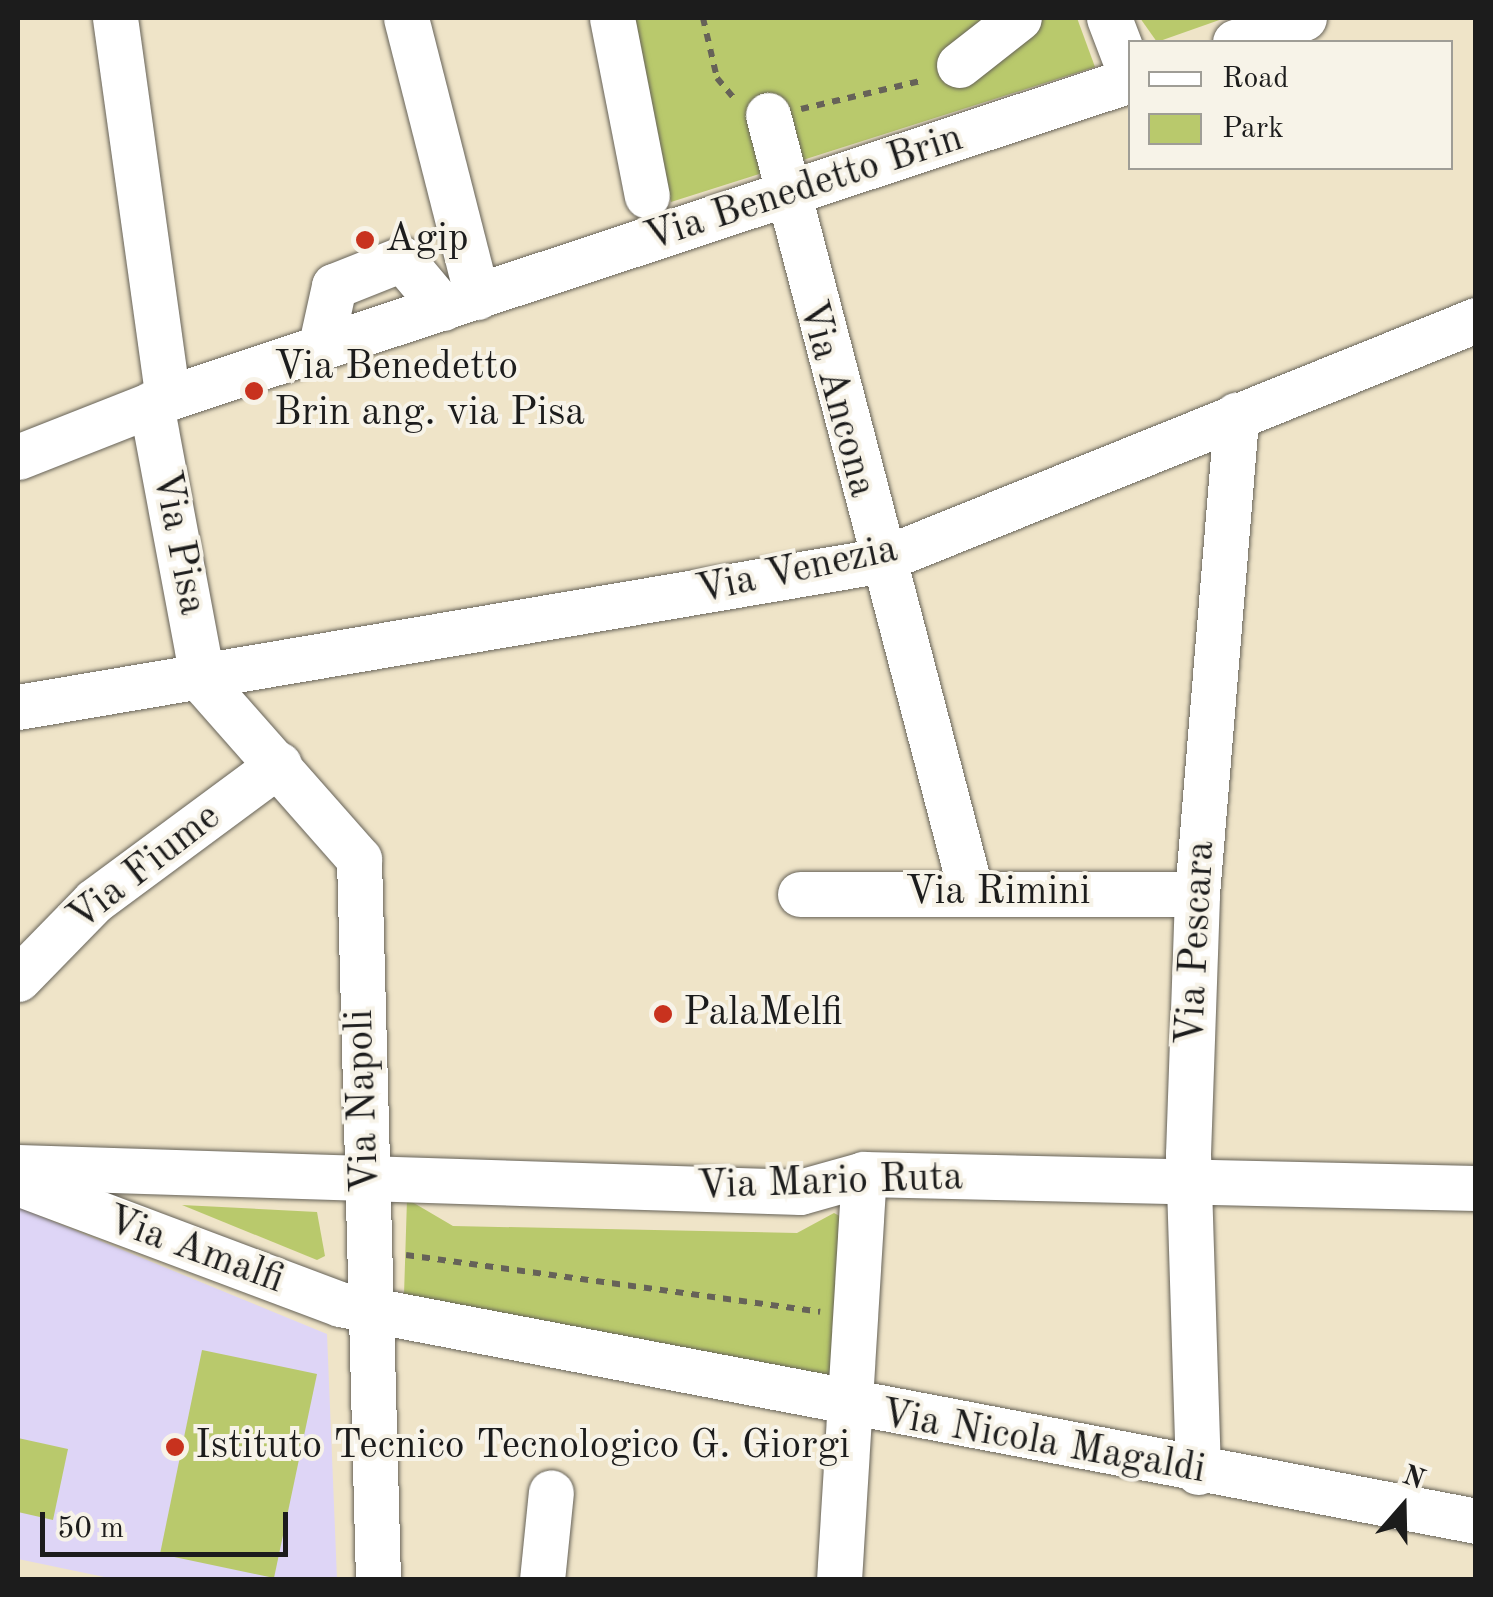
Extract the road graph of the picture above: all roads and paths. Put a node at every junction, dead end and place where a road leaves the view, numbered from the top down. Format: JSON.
{"nodes":[{"id":1,"x":115,"y":18,"type":"edge"},
{"id":2,"x":406,"y":18,"type":"edge"},
{"id":3,"x":612,"y":18,"type":"edge"},
{"id":4,"x":703,"y":18,"type":"edge"},
{"id":5,"x":1020,"y":18,"type":"edge"},
{"id":6,"x":1109,"y":18,"type":"edge"},
{"id":7,"x":1304,"y":18,"type":"edge"},
{"id":8,"x":1241,"y":40,"type":"edge"},
{"id":9,"x":959,"y":65,"type":"joint"},
{"id":10,"x":1128,"y":70,"type":"edge"},
{"id":11,"x":1128,"y":77,"type":"edge"},
{"id":12,"x":768,"y":115,"type":"junction"},
{"id":13,"x":647,"y":196,"type":"dead end"},
{"id":14,"x":784,"y":196,"type":"junction"},
{"id":15,"x":460,"y":302,"type":"junction"},
{"id":16,"x":1476,"y":320,"type":"edge"},
{"id":17,"x":320,"y":349,"type":"junction"},
{"id":18,"x":160,"y":401,"type":"junction"},
{"id":19,"x":1236,"y":415,"type":"junction"},
{"id":20,"x":18,"y":457,"type":"edge"},
{"id":21,"x":878,"y":562,"type":"junction"},
{"id":22,"x":203,"y":682,"type":"junction"},
{"id":23,"x":18,"y":707,"type":"edge"},
{"id":24,"x":279,"y":764,"type":"junction"},
{"id":25,"x":970,"y":892,"type":"junction"},
{"id":26,"x":800,"y":894,"type":"dead end"},
{"id":27,"x":1197,"y":894,"type":"junction"},
{"id":28,"x":18,"y":979,"type":"edge"},
{"id":29,"x":18,"y":1167,"type":"edge"},
{"id":30,"x":864,"y":1174,"type":"junction"},
{"id":31,"x":364,"y":1180,"type":"junction"},
{"id":32,"x":1194,"y":1182,"type":"junction"},
{"id":33,"x":18,"y":1183,"type":"edge"},
{"id":34,"x":1476,"y":1188,"type":"edge"},
{"id":35,"x":405,"y":1255,"type":"dead end"},
{"id":36,"x":376,"y":1310,"type":"junction"},
{"id":37,"x":856,"y":1317,"type":"junction"},
{"id":38,"x":850,"y":1408,"type":"junction"},
{"id":39,"x":1198,"y":1472,"type":"junction"},
{"id":40,"x":552,"y":1492,"type":"dead end"},
{"id":41,"x":1476,"y":1521,"type":"edge"},
{"id":42,"x":378,"y":1580,"type":"edge"},
{"id":43,"x":542,"y":1580,"type":"edge"},
{"id":44,"x":839,"y":1580,"type":"edge"}],
"edges":[{"from":1,"to":18,"type":"street"},
{"from":2,"to":15,"type":"street"},
{"from":3,"to":13,"type":"street"},
{"from":4,"to":12,"type":"path"},
{"from":5,"to":9,"type":"street"},
{"from":6,"to":10,"type":"street","name":"Via Benedetto Brin"},
{"from":7,"to":8,"type":"street"},
{"from":9,"to":12,"type":"path"},
{"from":11,"to":14,"type":"street","name":"Via Benedetto Brin"},
{"from":12,"to":14,"type":"street","name":"Via Ancona"},
{"from":14,"to":15,"type":"street","name":"Via Benedetto Brin"},
{"from":14,"to":21,"type":"street","name":"Via Ancona"},
{"from":15,"to":17,"type":"street","name":"Via Benedetto Brin"},
{"from":15,"to":17,"type":"street"},
{"from":16,"to":19,"type":"street","name":"Via Venezia"},
{"from":17,"to":18,"type":"street","name":"Via Benedetto Brin"},
{"from":18,"to":20,"type":"street","name":"Via Benedetto Brin"},
{"from":18,"to":22,"type":"street","name":"Via Pisa"},
{"from":19,"to":21,"type":"street","name":"Via Venezia"},
{"from":19,"to":27,"type":"street","name":"Via Pescara"},
{"from":21,"to":22,"type":"street","name":"Via Venezia"},
{"from":21,"to":25,"type":"street","name":"Via Ancona"},
{"from":22,"to":23,"type":"street","name":"Via Venezia"},
{"from":22,"to":24,"type":"street","name":"Via Napoli"},
{"from":24,"to":28,"type":"street","name":"Via Fiume"},
{"from":24,"to":31,"type":"street","name":"Via Napoli"},
{"from":25,"to":26,"type":"street","name":"Via Rimini"},
{"from":25,"to":27,"type":"street","name":"Via Rimini"},
{"from":27,"to":32,"type":"street","name":"Via Pescara"},
{"from":29,"to":31,"type":"street","name":"Via Amalfi"},
{"from":30,"to":31,"type":"street","name":"Via Mario Ruta"},
{"from":30,"to":32,"type":"street","name":"Via Mario Ruta"},
{"from":30,"to":37,"type":"street"},
{"from":31,"to":36,"type":"street","name":"Via Napoli"},
{"from":32,"to":34,"type":"street","name":"Via Mario Ruta"},
{"from":32,"to":39,"type":"street","name":"Via Pescara"},
{"from":33,"to":36,"type":"street","name":"Via Amalfi"},
{"from":35,"to":37,"type":"path"},
{"from":36,"to":38,"type":"street","name":"Via Nicola Magaldi"},
{"from":36,"to":42,"type":"street","name":"Via Napoli"},
{"from":37,"to":38,"type":"street"},
{"from":38,"to":39,"type":"street","name":"Via Nicola Magaldi"},
{"from":38,"to":44,"type":"street"},
{"from":39,"to":41,"type":"street","name":"Via Nicola Magaldi"},
{"from":40,"to":43,"type":"street"}]}
